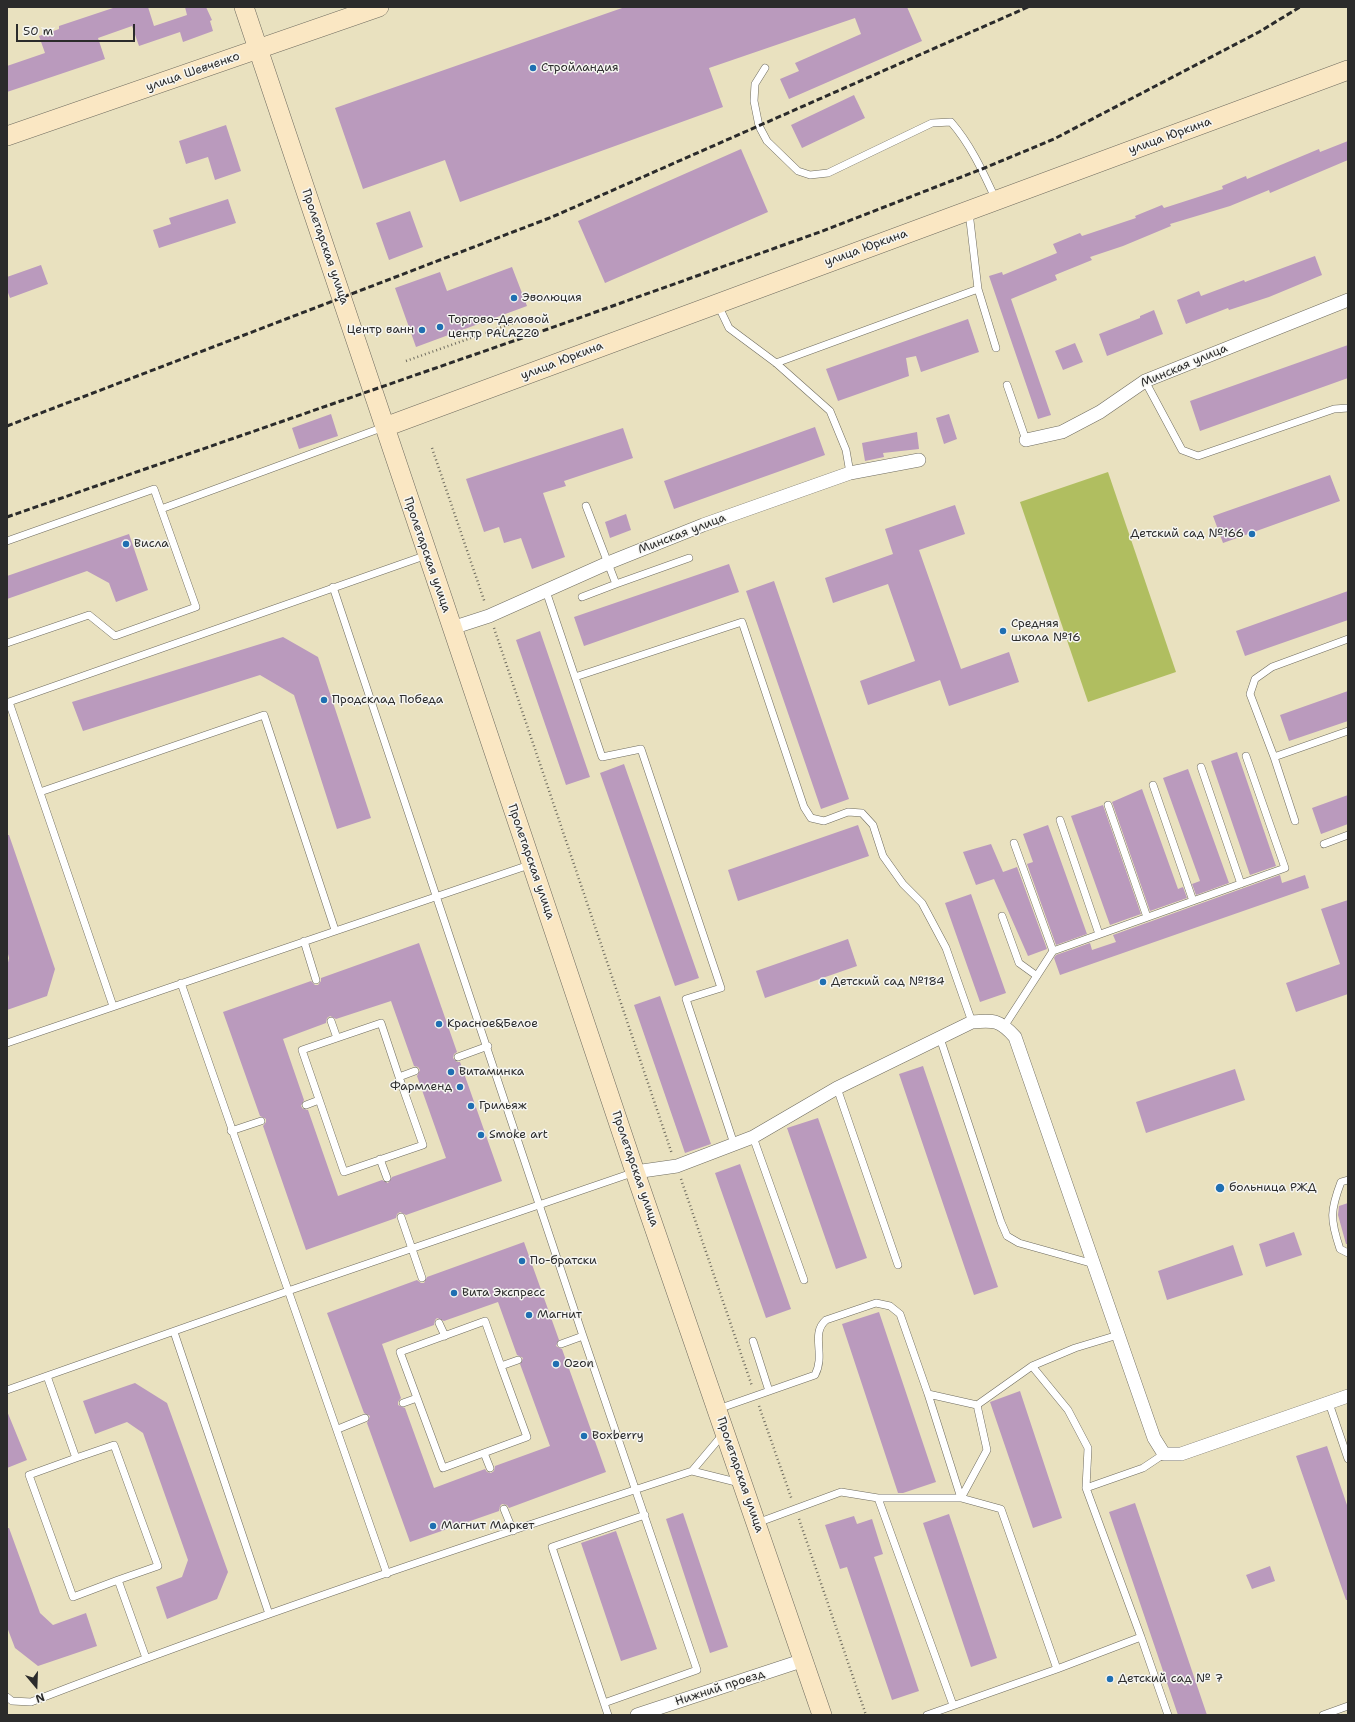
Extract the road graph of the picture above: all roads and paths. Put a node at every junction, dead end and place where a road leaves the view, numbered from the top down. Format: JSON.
{"nodes":[{"id":1,"x":244,"y":7,"type":"edge"},
{"id":2,"x":379,"y":7,"type":"edge"},
{"id":3,"x":258,"y":49,"type":"junction"},
{"id":4,"x":765,"y":68,"type":"dead end"},
{"id":5,"x":1348,"y":70,"type":"edge"},
{"id":6,"x":7,"y":136,"type":"edge"},
{"id":7,"x":996,"y":200,"type":"junction"},
{"id":8,"x":969,"y":210,"type":"junction"},
{"id":9,"x":978,"y":289,"type":"junction"},
{"id":10,"x":1348,"y":300,"type":"edge"},
{"id":11,"x":717,"y":303,"type":"junction"},
{"id":12,"x":516,"y":322,"type":"dead end"},
{"id":13,"x":996,"y":348,"type":"dead end"},
{"id":14,"x":406,"y":362,"type":"dead end"},
{"id":15,"x":776,"y":363,"type":"junction"},
{"id":16,"x":1145,"y":381,"type":"junction"},
{"id":17,"x":1007,"y":386,"type":"dead end"},
{"id":18,"x":1348,"y":408,"type":"edge"},
{"id":19,"x":385,"y":427,"type":"junction"},
{"id":20,"x":1026,"y":440,"type":"joint"},
{"id":21,"x":432,"y":448,"type":"dead end"},
{"id":22,"x":918,"y":460,"type":"dead end"},
{"id":23,"x":850,"y":473,"type":"junction"},
{"id":24,"x":586,"y":506,"type":"dead end"},
{"id":25,"x":161,"y":509,"type":"junction"},
{"id":26,"x":7,"y":541,"type":"edge"},
{"id":27,"x":427,"y":555,"type":"junction"},
{"id":28,"x":689,"y":558,"type":"dead end"},
{"id":29,"x":608,"y":563,"type":"junction"},
{"id":30,"x":616,"y":584,"type":"junction"},
{"id":31,"x":333,"y":587,"type":"junction"},
{"id":32,"x":546,"y":591,"type":"junction"},
{"id":33,"x":582,"y":597,"type":"dead end"},
{"id":34,"x":489,"y":616,"type":"junction"},
{"id":35,"x":452,"y":628,"type":"junction"},
{"id":36,"x":1348,"y":639,"type":"edge"},
{"id":37,"x":7,"y":643,"type":"edge"},
{"id":38,"x":575,"y":677,"type":"junction"},
{"id":39,"x":8,"y":703,"type":"edge"},
{"id":40,"x":1348,"y":731,"type":"edge"},
{"id":41,"x":1246,"y":756,"type":"dead end"},
{"id":42,"x":1274,"y":757,"type":"junction"},
{"id":43,"x":1201,"y":767,"type":"dead end"},
{"id":44,"x":1153,"y":785,"type":"dead end"},
{"id":45,"x":40,"y":792,"type":"junction"},
{"id":46,"x":1108,"y":806,"type":"dead end"},
{"id":47,"x":1060,"y":820,"type":"dead end"},
{"id":48,"x":1295,"y":821,"type":"dead end"},
{"id":49,"x":1348,"y":835,"type":"edge"},
{"id":50,"x":1014,"y":843,"type":"dead end"},
{"id":51,"x":1324,"y":844,"type":"dead end"},
{"id":52,"x":532,"y":864,"type":"junction"},
{"id":53,"x":1241,"y":884,"type":"junction"},
{"id":54,"x":437,"y":896,"type":"junction"},
{"id":55,"x":1193,"y":901,"type":"junction"},
{"id":56,"x":1002,"y":916,"type":"dead end"},
{"id":57,"x":1147,"y":917,"type":"junction"},
{"id":58,"x":335,"y":930,"type":"junction"},
{"id":59,"x":1099,"y":934,"type":"junction"},
{"id":60,"x":304,"y":941,"type":"junction"},
{"id":61,"x":1053,"y":951,"type":"junction"},
{"id":62,"x":1036,"y":976,"type":"junction"},
{"id":63,"x":316,"y":980,"type":"dead end"},
{"id":64,"x":181,"y":983,"type":"junction"},
{"id":65,"x":113,"y":1006,"type":"junction"},
{"id":66,"x":331,"y":1021,"type":"dead end"},
{"id":67,"x":972,"y":1022,"type":"junction"},
{"id":68,"x":1005,"y":1025,"type":"junction"},
{"id":69,"x":337,"y":1038,"type":"junction"},
{"id":70,"x":940,"y":1038,"type":"junction"},
{"id":71,"x":7,"y":1043,"type":"edge"},
{"id":72,"x":488,"y":1046,"type":"junction"},
{"id":73,"x":458,"y":1056,"type":"dead end"},
{"id":74,"x":415,"y":1071,"type":"dead end"},
{"id":75,"x":399,"y":1077,"type":"junction"},
{"id":76,"x":836,"y":1088,"type":"junction"},
{"id":77,"x":319,"y":1100,"type":"junction"},
{"id":78,"x":306,"y":1105,"type":"dead end"},
{"id":79,"x":262,"y":1121,"type":"dead end"},
{"id":80,"x":231,"y":1131,"type":"junction"},
{"id":81,"x":753,"y":1137,"type":"junction"},
{"id":82,"x":734,"y":1144,"type":"junction"},
{"id":83,"x":380,"y":1159,"type":"junction"},
{"id":84,"x":676,"y":1166,"type":"junction"},
{"id":85,"x":635,"y":1172,"type":"junction"},
{"id":86,"x":387,"y":1178,"type":"dead end"},
{"id":87,"x":1348,"y":1180,"type":"edge"},
{"id":88,"x":541,"y":1204,"type":"junction"},
{"id":89,"x":401,"y":1217,"type":"dead end"},
{"id":90,"x":412,"y":1248,"type":"junction"},
{"id":91,"x":1348,"y":1253,"type":"edge"},
{"id":92,"x":1094,"y":1264,"type":"junction"},
{"id":93,"x":898,"y":1265,"type":"dead end"},
{"id":94,"x":422,"y":1278,"type":"dead end"},
{"id":95,"x":804,"y":1280,"type":"dead end"},
{"id":96,"x":288,"y":1291,"type":"junction"},
{"id":97,"x":439,"y":1323,"type":"dead end"},
{"id":98,"x":174,"y":1332,"type":"junction"},
{"id":99,"x":1118,"y":1335,"type":"junction"},
{"id":100,"x":445,"y":1336,"type":"junction"},
{"id":101,"x":583,"y":1336,"type":"junction"},
{"id":102,"x":752,"y":1341,"type":"dead end"},
{"id":103,"x":561,"y":1344,"type":"dead end"},
{"id":104,"x":518,"y":1360,"type":"dead end"},
{"id":105,"x":501,"y":1366,"type":"junction"},
{"id":106,"x":1032,"y":1366,"type":"junction"},
{"id":107,"x":47,"y":1376,"type":"junction"},
{"id":108,"x":7,"y":1390,"type":"edge"},
{"id":109,"x":769,"y":1392,"type":"junction"},
{"id":110,"x":928,"y":1394,"type":"junction"},
{"id":111,"x":1348,"y":1396,"type":"edge"},
{"id":112,"x":756,"y":1397,"type":"junction"},
{"id":113,"x":417,"y":1398,"type":"junction"},
{"id":114,"x":403,"y":1403,"type":"dead end"},
{"id":115,"x":1329,"y":1403,"type":"junction"},
{"id":116,"x":976,"y":1405,"type":"junction"},
{"id":117,"x":717,"y":1409,"type":"junction"},
{"id":118,"x":365,"y":1418,"type":"dead end"},
{"id":119,"x":338,"y":1428,"type":"junction"},
{"id":120,"x":725,"y":1431,"type":"junction"},
{"id":121,"x":484,"y":1453,"type":"junction"},
{"id":122,"x":1164,"y":1454,"type":"junction"},
{"id":123,"x":76,"y":1458,"type":"junction"},
{"id":124,"x":1348,"y":1459,"type":"edge"},
{"id":125,"x":490,"y":1468,"type":"dead end"},
{"id":126,"x":692,"y":1471,"type":"junction"},
{"id":127,"x":743,"y":1484,"type":"junction"},
{"id":128,"x":1086,"y":1488,"type":"junction"},
{"id":129,"x":636,"y":1489,"type":"junction"},
{"id":130,"x":878,"y":1498,"type":"junction"},
{"id":131,"x":961,"y":1498,"type":"junction"},
{"id":132,"x":504,"y":1509,"type":"dead end"},
{"id":133,"x":795,"y":1509,"type":"junction"},
{"id":134,"x":645,"y":1515,"type":"junction"},
{"id":135,"x":757,"y":1523,"type":"junction"},
{"id":136,"x":513,"y":1531,"type":"junction"},
{"id":137,"x":387,"y":1574,"type":"junction"},
{"id":138,"x":118,"y":1580,"type":"junction"},
{"id":139,"x":269,"y":1614,"type":"junction"},
{"id":140,"x":1142,"y":1637,"type":"junction"},
{"id":141,"x":146,"y":1658,"type":"junction"},
{"id":142,"x":804,"y":1660,"type":"junction"},
{"id":143,"x":1057,"y":1669,"type":"junction"},
{"id":144,"x":7,"y":1697,"type":"edge"},
{"id":145,"x":604,"y":1703,"type":"junction"},
{"id":146,"x":953,"y":1705,"type":"junction"},
{"id":147,"x":1348,"y":1706,"type":"edge"},
{"id":148,"x":936,"y":1714,"type":"edge"},
{"id":149,"x":608,"y":1715,"type":"edge"},
{"id":150,"x":637,"y":1715,"type":"edge"},
{"id":151,"x":822,"y":1715,"type":"edge"},
{"id":152,"x":866,"y":1715,"type":"edge"},
{"id":153,"x":927,"y":1715,"type":"edge"},
{"id":154,"x":1168,"y":1715,"type":"edge"},
{"id":155,"x":1323,"y":1715,"type":"edge"}],
"edges":[{"from":1,"to":3,"type":"main road","name":"Пролетарская улица"},
{"from":2,"to":3,"type":"main road","name":"улица Шевченко"},
{"from":3,"to":6,"type":"main road","name":"улица Шевченко"},
{"from":3,"to":19,"type":"main road","name":"Пролетарская улица"},
{"from":4,"to":7,"type":"lane"},
{"from":5,"to":7,"type":"main road","name":"улица Юркина"},
{"from":7,"to":8,"type":"main road","name":"улица Юркина"},
{"from":8,"to":9,"type":"lane"},
{"from":8,"to":11,"type":"main road","name":"улица Юркина"},
{"from":9,"to":13,"type":"lane"},
{"from":9,"to":15,"type":"lane"},
{"from":10,"to":16,"type":"street","name":"Минская улица"},
{"from":11,"to":15,"type":"lane"},
{"from":11,"to":19,"type":"main road","name":"улица Юркина"},
{"from":12,"to":14,"type":"path"},
{"from":15,"to":23,"type":"lane"},
{"from":16,"to":18,"type":"lane"},
{"from":16,"to":20,"type":"street","name":"Минская улица"},
{"from":17,"to":20,"type":"lane"},
{"from":19,"to":25,"type":"lane"},
{"from":19,"to":27,"type":"main road","name":"Пролетарская улица"},
{"from":21,"to":34,"type":"path"},
{"from":22,"to":23,"type":"street","name":"Минская улица"},
{"from":23,"to":29,"type":"street","name":"Минская улица"},
{"from":24,"to":29,"type":"lane"},
{"from":25,"to":26,"type":"lane"},
{"from":25,"to":37,"type":"lane"},
{"from":27,"to":31,"type":"lane"},
{"from":27,"to":35,"type":"main road","name":"Пролетарская улица"},
{"from":28,"to":30,"type":"lane"},
{"from":29,"to":30,"type":"lane"},
{"from":29,"to":32,"type":"street","name":"Минская улица"},
{"from":30,"to":33,"type":"lane"},
{"from":31,"to":39,"type":"lane"},
{"from":31,"to":54,"type":"lane"},
{"from":32,"to":34,"type":"street","name":"Минская улица"},
{"from":32,"to":38,"type":"lane"},
{"from":34,"to":35,"type":"street","name":"Минская улица"},
{"from":34,"to":84,"type":"path"},
{"from":35,"to":52,"type":"main road","name":"Пролетарская улица"},
{"from":36,"to":42,"type":"lane"},
{"from":38,"to":67,"type":"lane"},
{"from":38,"to":82,"type":"lane"},
{"from":39,"to":45,"type":"lane"},
{"from":40,"to":42,"type":"lane"},
{"from":41,"to":53,"type":"lane"},
{"from":42,"to":48,"type":"lane"},
{"from":43,"to":53,"type":"lane"},
{"from":44,"to":55,"type":"lane"},
{"from":45,"to":58,"type":"lane"},
{"from":45,"to":65,"type":"lane"},
{"from":46,"to":57,"type":"lane"},
{"from":47,"to":59,"type":"lane"},
{"from":49,"to":51,"type":"lane"},
{"from":50,"to":61,"type":"lane"},
{"from":52,"to":54,"type":"lane"},
{"from":52,"to":85,"type":"main road","name":"Пролетарская улица"},
{"from":53,"to":55,"type":"lane"},
{"from":54,"to":58,"type":"lane"},
{"from":54,"to":72,"type":"lane"},
{"from":55,"to":57,"type":"lane"},
{"from":56,"to":62,"type":"lane"},
{"from":57,"to":59,"type":"lane"},
{"from":58,"to":60,"type":"lane"},
{"from":59,"to":61,"type":"lane"},
{"from":60,"to":63,"type":"lane"},
{"from":60,"to":64,"type":"lane"},
{"from":61,"to":62,"type":"lane"},
{"from":62,"to":68,"type":"lane"},
{"from":64,"to":65,"type":"lane"},
{"from":64,"to":80,"type":"lane"},
{"from":65,"to":71,"type":"lane"},
{"from":66,"to":69,"type":"lane"},
{"from":67,"to":68,"type":"street"},
{"from":67,"to":70,"type":"street"},
{"from":68,"to":92,"type":"street"},
{"from":69,"to":75,"type":"lane"},
{"from":69,"to":77,"type":"lane"},
{"from":70,"to":76,"type":"street"},
{"from":70,"to":92,"type":"lane"},
{"from":72,"to":73,"type":"lane"},
{"from":72,"to":88,"type":"lane"},
{"from":74,"to":75,"type":"lane"},
{"from":75,"to":83,"type":"lane"},
{"from":76,"to":81,"type":"street"},
{"from":76,"to":93,"type":"lane"},
{"from":77,"to":78,"type":"lane"},
{"from":77,"to":83,"type":"lane"},
{"from":79,"to":80,"type":"lane"},
{"from":80,"to":96,"type":"lane"},
{"from":81,"to":82,"type":"street"},
{"from":81,"to":95,"type":"lane"},
{"from":82,"to":84,"type":"street"},
{"from":83,"to":86,"type":"lane"},
{"from":84,"to":85,"type":"street"},
{"from":84,"to":112,"type":"path"},
{"from":85,"to":88,"type":"lane"},
{"from":85,"to":117,"type":"main road","name":"Пролетарская улица"},
{"from":87,"to":91,"type":"lane"},
{"from":88,"to":90,"type":"lane"},
{"from":88,"to":101,"type":"lane"},
{"from":89,"to":90,"type":"lane"},
{"from":90,"to":94,"type":"lane"},
{"from":90,"to":96,"type":"lane"},
{"from":92,"to":99,"type":"street"},
{"from":96,"to":98,"type":"lane"},
{"from":96,"to":119,"type":"lane"},
{"from":97,"to":100,"type":"lane"},
{"from":98,"to":107,"type":"lane"},
{"from":98,"to":139,"type":"lane"},
{"from":99,"to":106,"type":"lane"},
{"from":99,"to":122,"type":"street"},
{"from":100,"to":105,"type":"lane"},
{"from":100,"to":113,"type":"lane"},
{"from":101,"to":103,"type":"lane"},
{"from":101,"to":129,"type":"lane"},
{"from":102,"to":109,"type":"lane"},
{"from":104,"to":105,"type":"lane"},
{"from":105,"to":121,"type":"lane"},
{"from":106,"to":116,"type":"lane"},
{"from":106,"to":128,"type":"lane"},
{"from":107,"to":108,"type":"lane"},
{"from":107,"to":123,"type":"lane"},
{"from":109,"to":110,"type":"lane"},
{"from":109,"to":112,"type":"lane"},
{"from":110,"to":116,"type":"lane"},
{"from":110,"to":131,"type":"lane"},
{"from":111,"to":115,"type":"street"},
{"from":112,"to":117,"type":"lane"},
{"from":112,"to":133,"type":"path"},
{"from":113,"to":114,"type":"lane"},
{"from":113,"to":121,"type":"lane"},
{"from":115,"to":122,"type":"street"},
{"from":115,"to":124,"type":"lane"},
{"from":116,"to":131,"type":"lane"},
{"from":117,"to":120,"type":"main road","name":"Пролетарская улица"},
{"from":118,"to":119,"type":"lane"},
{"from":119,"to":137,"type":"lane"},
{"from":120,"to":126,"type":"lane"},
{"from":120,"to":127,"type":"main road","name":"Пролетарская улица"},
{"from":121,"to":125,"type":"lane"},
{"from":122,"to":128,"type":"lane"},
{"from":123,"to":138,"type":"lane"},
{"from":123,"to":138,"type":"lane"},
{"from":126,"to":127,"type":"lane"},
{"from":126,"to":129,"type":"lane"},
{"from":127,"to":135,"type":"main road","name":"Пролетарская улица"},
{"from":128,"to":140,"type":"lane"},
{"from":129,"to":134,"type":"lane"},
{"from":129,"to":136,"type":"lane"},
{"from":130,"to":131,"type":"lane"},
{"from":130,"to":133,"type":"lane"},
{"from":130,"to":146,"type":"lane"},
{"from":131,"to":143,"type":"lane"},
{"from":132,"to":136,"type":"lane"},
{"from":133,"to":135,"type":"lane"},
{"from":133,"to":152,"type":"path"},
{"from":134,"to":145,"type":"lane"},
{"from":134,"to":145,"type":"lane"},
{"from":135,"to":142,"type":"main road","name":"Пролетарская улица"},
{"from":136,"to":137,"type":"lane"},
{"from":137,"to":139,"type":"lane"},
{"from":138,"to":141,"type":"lane"},
{"from":139,"to":141,"type":"lane"},
{"from":140,"to":143,"type":"lane"},
{"from":140,"to":154,"type":"lane"},
{"from":141,"to":144,"type":"lane"},
{"from":142,"to":150,"type":"street","name":"Нижний проезд"},
{"from":142,"to":151,"type":"main road","name":"Пролетарская улица"},
{"from":143,"to":146,"type":"lane"},
{"from":145,"to":149,"type":"lane"},
{"from":146,"to":148,"type":"lane"},
{"from":147,"to":155,"type":"lane"},
{"from":148,"to":153,"type":"lane"}]}
